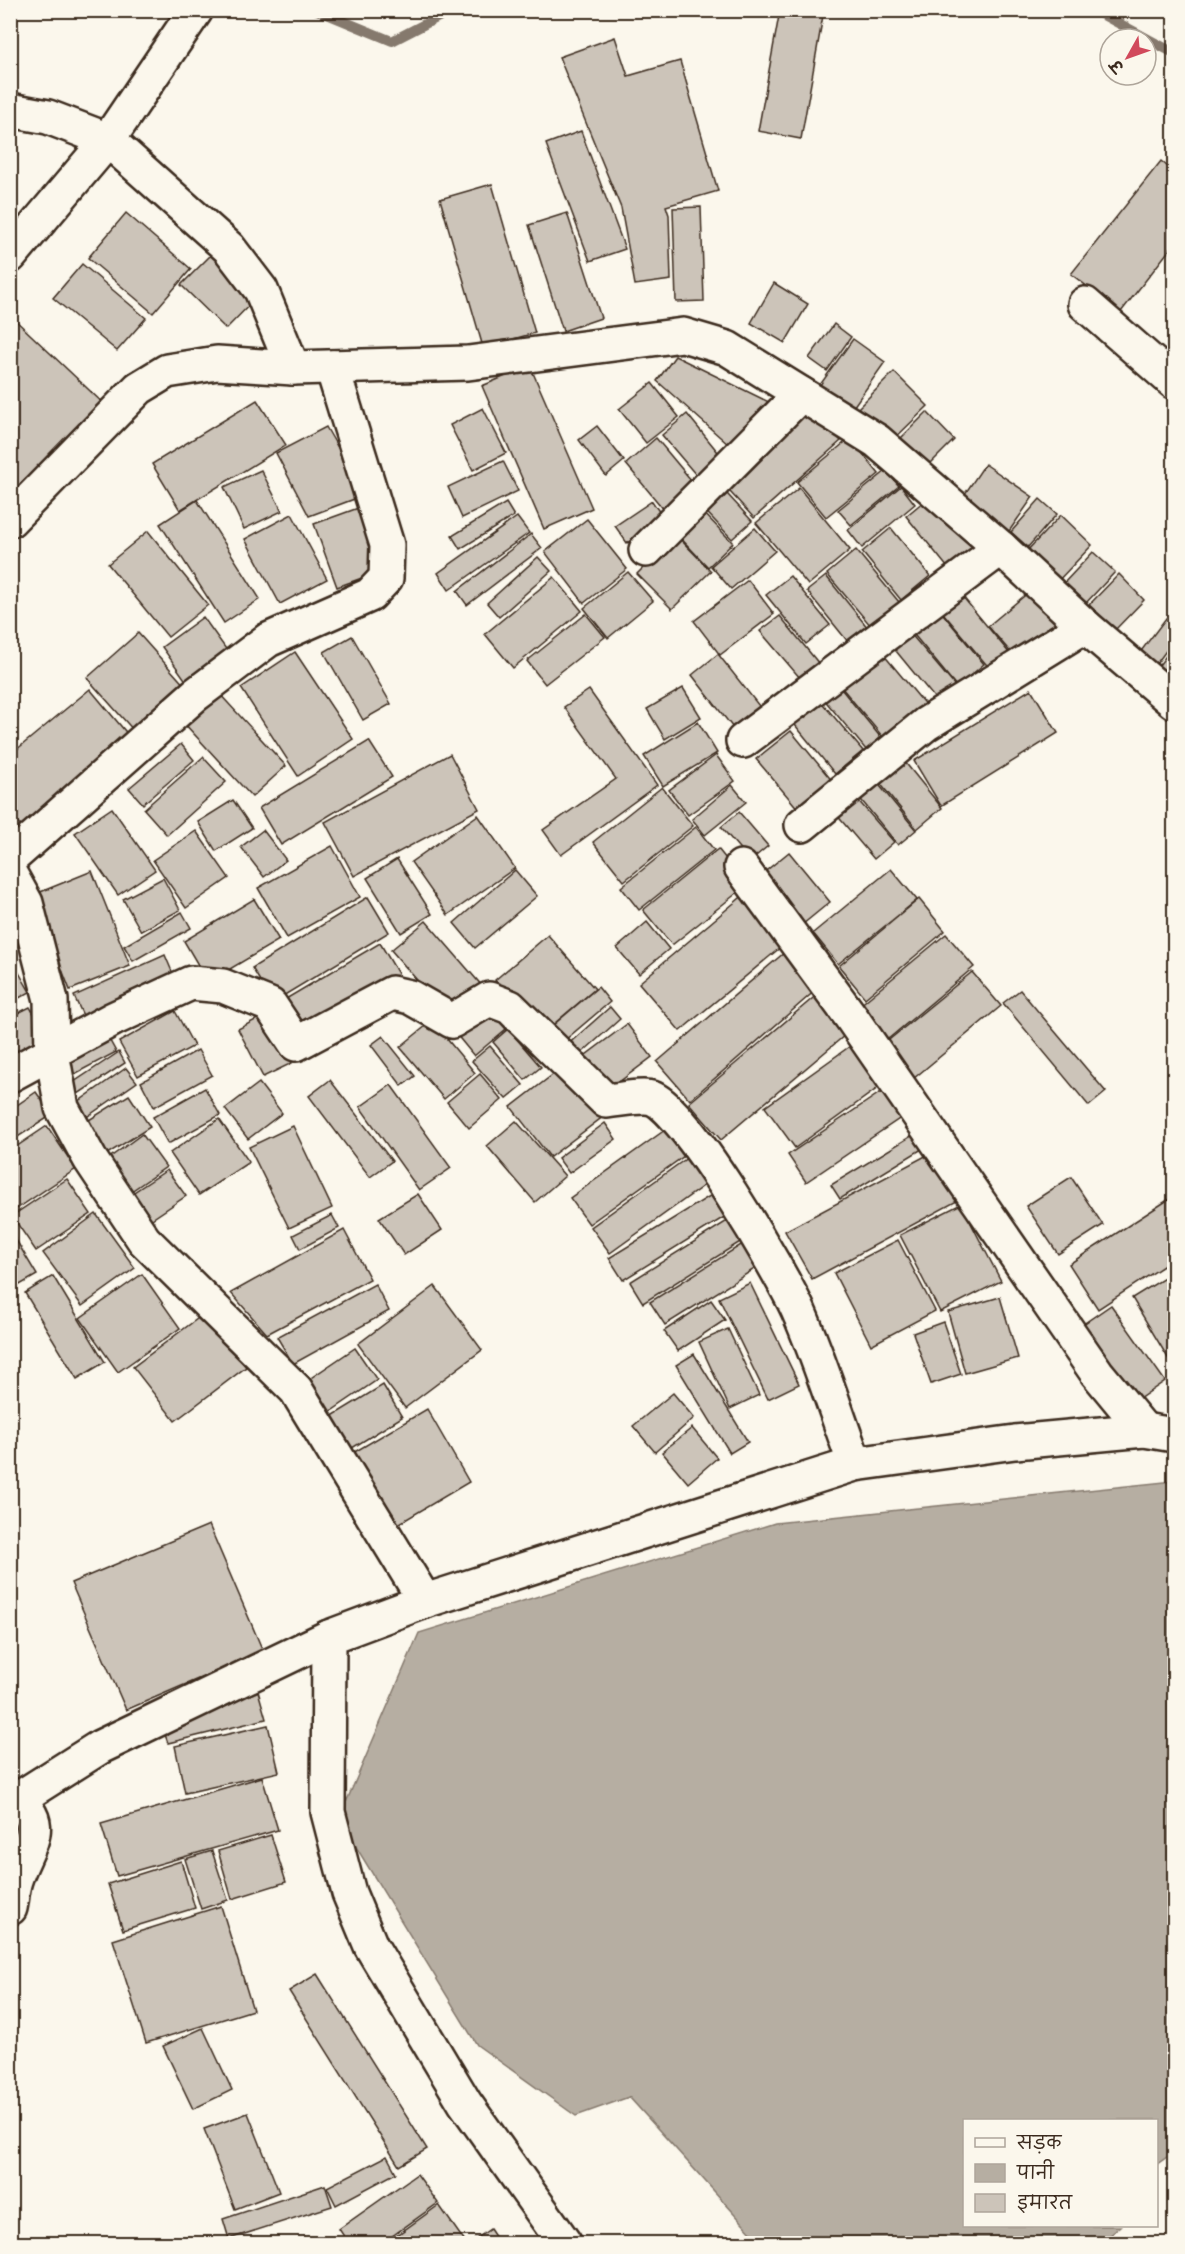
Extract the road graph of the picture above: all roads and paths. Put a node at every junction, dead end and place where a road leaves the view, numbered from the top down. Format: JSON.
{"nodes":[{"id":1,"x":196,"y":10,"type":"edge"},
{"id":2,"x":10,"y":110,"type":"edge"},
{"id":3,"x":108,"y":140,"type":"junction"},
{"id":4,"x":10,"y":256,"type":"edge"},
{"id":5,"x":1085,"y":304,"type":"dead end"},
{"id":6,"x":332,"y":367,"type":"junction"},
{"id":7,"x":293,"y":368,"type":"junction"},
{"id":8,"x":1174,"y":382,"type":"edge"},
{"id":9,"x":801,"y":394,"type":"junction"},
{"id":10,"x":10,"y":520,"type":"edge"},
{"id":11,"x":1001,"y":548,"type":"junction"},
{"id":12,"x":646,"y":550,"type":"dead end"},
{"id":13,"x":1085,"y":626,"type":"junction"},
{"id":14,"x":1174,"y":702,"type":"edge"},
{"id":15,"x":743,"y":741,"type":"dead end"},
{"id":16,"x":802,"y":825,"type":"dead end"},
{"id":17,"x":10,"y":859,"type":"edge"},
{"id":18,"x":741,"y":867,"type":"dead end"},
{"id":19,"x":10,"y":874,"type":"edge"},
{"id":20,"x":51,"y":1053,"type":"junction"},
{"id":21,"x":10,"y":1075,"type":"edge"},
{"id":22,"x":1159,"y":1433,"type":"edge"},
{"id":23,"x":855,"y":1464,"type":"junction"},
{"id":24,"x":425,"y":1600,"type":"junction"},
{"id":25,"x":329,"y":1637,"type":"junction"},
{"id":26,"x":13,"y":1799,"type":"edge"},
{"id":27,"x":10,"y":1908,"type":"edge"},
{"id":28,"x":565,"y":2244,"type":"edge"}],
"edges":[{"from":1,"to":3,"type":"street"},
{"from":2,"to":3,"type":"street"},
{"from":3,"to":4,"type":"street"},
{"from":3,"to":7,"type":"street"},
{"from":5,"to":8,"type":"street"},
{"from":6,"to":7,"type":"street"},
{"from":6,"to":9,"type":"street"},
{"from":6,"to":17,"type":"street"},
{"from":7,"to":10,"type":"street"},
{"from":9,"to":11,"type":"street"},
{"from":9,"to":12,"type":"street"},
{"from":11,"to":13,"type":"street"},
{"from":11,"to":15,"type":"street"},
{"from":13,"to":14,"type":"street"},
{"from":13,"to":16,"type":"street"},
{"from":18,"to":22,"type":"street"},
{"from":19,"to":20,"type":"street"},
{"from":20,"to":21,"type":"street"},
{"from":20,"to":23,"type":"street"},
{"from":20,"to":24,"type":"street"},
{"from":22,"to":23,"type":"street"},
{"from":23,"to":24,"type":"street"},
{"from":24,"to":25,"type":"street"},
{"from":25,"to":26,"type":"street"},
{"from":25,"to":28,"type":"street"},
{"from":26,"to":27,"type":"street"}]}
